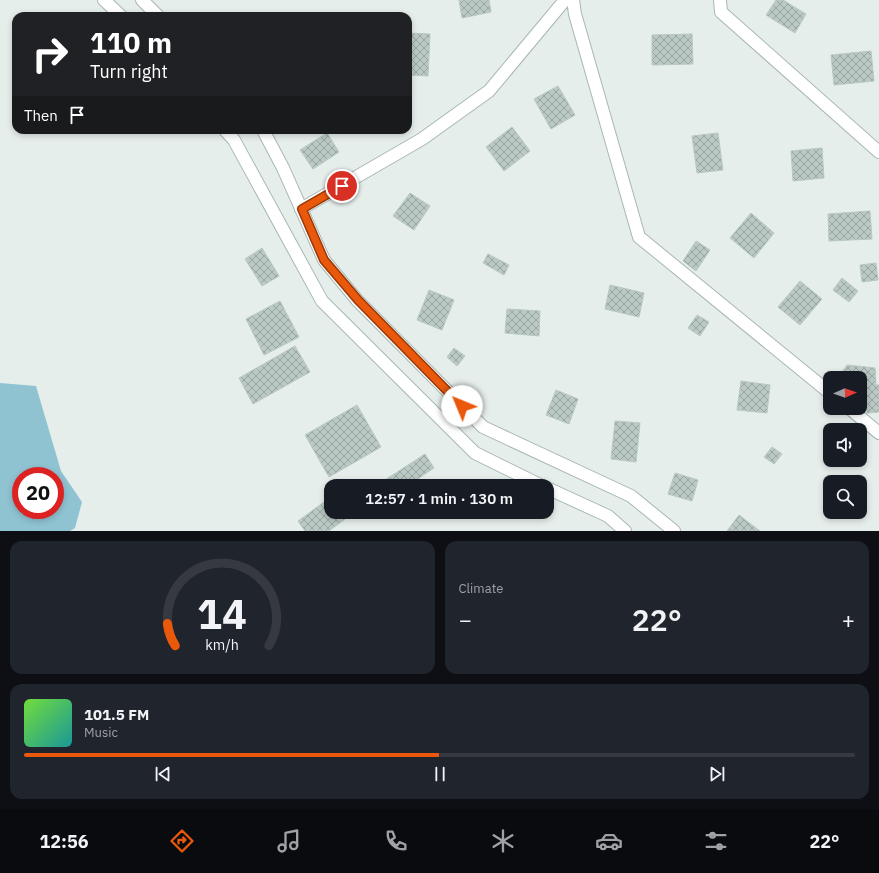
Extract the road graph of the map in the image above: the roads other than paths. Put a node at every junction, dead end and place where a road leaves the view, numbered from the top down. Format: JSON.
{"nodes":[{"id":1,"x":104,"y":0,"type":"edge"},
{"id":2,"x":142,"y":0,"type":"edge"},
{"id":3,"x":565,"y":0,"type":"edge"},
{"id":4,"x":574,"y":0,"type":"edge"},
{"id":5,"x":720,"y":0,"type":"edge"},
{"id":6,"x":117,"y":12,"type":"edge"},
{"id":7,"x":154,"y":12,"type":"edge"},
{"id":8,"x":229,"y":134,"type":"edge"},
{"id":9,"x":264,"y":134,"type":"edge"},
{"id":10,"x":879,"y":152,"type":"edge"},
{"id":11,"x":302,"y":209,"type":"junction"},
{"id":12,"x":823,"y":387,"type":"edge"},
{"id":13,"x":857,"y":415,"type":"edge"},
{"id":14,"x":879,"y":433,"type":"edge"},
{"id":15,"x":528,"y":479,"type":"edge"},
{"id":16,"x":554,"y":491,"type":"edge"},
{"id":17,"x":625,"y":531,"type":"edge"},
{"id":18,"x":674,"y":531,"type":"edge"}],
"edges":[{"from":1,"to":6,"type":"lane"},
{"from":2,"to":7,"type":"lane"},
{"from":3,"to":11,"type":"lane"},
{"from":4,"to":12,"type":"lane"},
{"from":5,"to":10,"type":"lane"},
{"from":8,"to":15,"type":"lane"},
{"from":9,"to":11,"type":"lane"},
{"from":11,"to":18,"type":"lane"},
{"from":13,"to":14,"type":"lane"},
{"from":16,"to":17,"type":"lane"}]}
